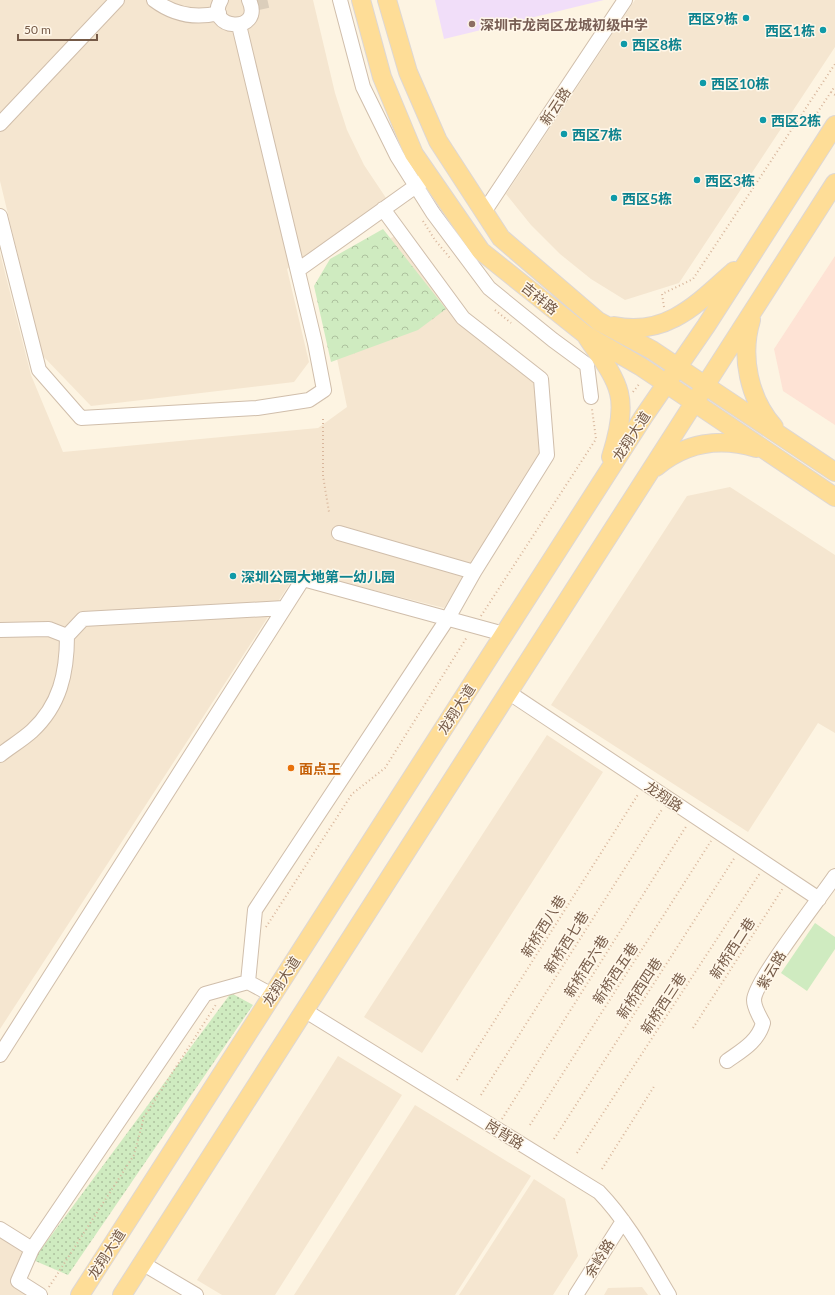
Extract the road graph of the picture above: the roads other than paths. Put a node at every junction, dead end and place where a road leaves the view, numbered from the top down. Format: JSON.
{"nodes":[{"id":1,"x":117,"y":0,"type":"edge"},
{"id":2,"x":154,"y":0,"type":"edge"},
{"id":3,"x":340,"y":0,"type":"edge"},
{"id":4,"x":360,"y":0,"type":"edge"},
{"id":5,"x":387,"y":0,"type":"edge"},
{"id":6,"x":625,"y":0,"type":"edge"},
{"id":7,"x":252,"y":3,"type":"edge"},
{"id":8,"x":220,"y":6,"type":"edge"},
{"id":9,"x":239,"y":25,"type":"junction"},
{"id":10,"x":0,"y":124,"type":"edge"},
{"id":11,"x":835,"y":125,"type":"edge"},
{"id":12,"x":423,"y":181,"type":"junction"},
{"id":13,"x":835,"y":183,"type":"edge"},
{"id":14,"x":384,"y":209,"type":"junction"},
{"id":15,"x":484,"y":212,"type":"junction"},
{"id":16,"x":0,"y":216,"type":"edge"},
{"id":17,"x":750,"y":258,"type":"junction"},
{"id":18,"x":298,"y":270,"type":"junction"},
{"id":19,"x":758,"y":303,"type":"junction"},
{"id":20,"x":598,"y":321,"type":"junction"},
{"id":21,"x":586,"y":335,"type":"junction"},
{"id":22,"x":678,"y":367,"type":"junction"},
{"id":23,"x":666,"y":383,"type":"junction"},
{"id":24,"x":704,"y":385,"type":"junction"},
{"id":25,"x":591,"y":397,"type":"road end"},
{"id":26,"x":694,"y":402,"type":"junction"},
{"id":27,"x":782,"y":437,"type":"junction"},
{"id":28,"x":775,"y":457,"type":"junction"},
{"id":29,"x":835,"y":472,"type":"edge"},
{"id":30,"x":606,"y":475,"type":"junction"},
{"id":31,"x":635,"y":494,"type":"junction"},
{"id":32,"x":835,"y":497,"type":"edge"},
{"id":33,"x":339,"y":533,"type":"dead end"},
{"id":34,"x":474,"y":572,"type":"junction"},
{"id":35,"x":284,"y":608,"type":"junction"},
{"id":36,"x":448,"y":618,"type":"junction"},
{"id":37,"x":0,"y":630,"type":"edge"},
{"id":38,"x":504,"y":634,"type":"junction"},
{"id":39,"x":67,"y":636,"type":"junction"},
{"id":40,"x":508,"y":692,"type":"junction"},
{"id":41,"x":0,"y":755,"type":"edge"},
{"id":42,"x":835,"y":876,"type":"edge"},
{"id":43,"x":819,"y":899,"type":"junction"},
{"id":44,"x":248,"y":982,"type":"junction"},
{"id":45,"x":272,"y":995,"type":"junction"},
{"id":46,"x":304,"y":1010,"type":"junction"},
{"id":47,"x":0,"y":1055,"type":"edge"},
{"id":48,"x":727,"y":1061,"type":"dead end"},
{"id":49,"x":623,"y":1221,"type":"junction"},
{"id":50,"x":0,"y":1229,"type":"edge"},
{"id":51,"x":32,"y":1249,"type":"junction"},
{"id":52,"x":142,"y":1263,"type":"junction"},
{"id":53,"x":44,"y":1292,"type":"edge"},
{"id":54,"x":80,"y":1295,"type":"edge"},
{"id":55,"x":122,"y":1295,"type":"edge"},
{"id":56,"x":196,"y":1295,"type":"edge"},
{"id":57,"x":576,"y":1295,"type":"edge"},
{"id":58,"x":669,"y":1295,"type":"edge"}],
"edges":[{"from":1,"to":10,"type":"street"},
{"from":2,"to":8,"type":"street"},
{"from":3,"to":12,"type":"street"},
{"from":4,"to":12,"type":"main road","name":"吉祥路"},
{"from":5,"to":15,"type":"main road","name":"吉祥路"},
{"from":6,"to":15,"type":"street","name":"新云路"},
{"from":7,"to":9,"type":"street"},
{"from":8,"to":9,"type":"street"},
{"from":9,"to":18,"type":"street"},
{"from":11,"to":17,"type":"main road","name":"龙翔大道"},
{"from":12,"to":14,"type":"street"},
{"from":12,"to":21,"type":"main road","name":"吉祥路"},
{"from":12,"to":25,"type":"street"},
{"from":13,"to":19,"type":"main road"},
{"from":14,"to":18,"type":"street"},
{"from":14,"to":34,"type":"street"},
{"from":15,"to":20,"type":"main road","name":"吉祥路"},
{"from":16,"to":18,"type":"street"},
{"from":17,"to":20,"type":"main road"},
{"from":17,"to":22,"type":"main road","name":"龙翔大道"},
{"from":19,"to":24,"type":"main road"},
{"from":19,"to":27,"type":"main road"},
{"from":20,"to":22,"type":"main road","name":"吉祥路"},
{"from":21,"to":23,"type":"main road","name":"吉祥路"},
{"from":21,"to":30,"type":"main road"},
{"from":22,"to":23,"type":"main road","name":"龙翔大道"},
{"from":22,"to":24,"type":"main road","name":"吉祥路"},
{"from":23,"to":26,"type":"main road","name":"吉祥路"},
{"from":23,"to":30,"type":"main road","name":"龙翔大道"},
{"from":24,"to":26,"type":"main road"},
{"from":24,"to":27,"type":"main road","name":"吉祥路"},
{"from":26,"to":28,"type":"main road","name":"吉祥路"},
{"from":26,"to":31,"type":"main road"},
{"from":27,"to":29,"type":"main road","name":"吉祥路"},
{"from":28,"to":31,"type":"main road"},
{"from":28,"to":32,"type":"main road","name":"吉祥路"},
{"from":30,"to":38,"type":"main road","name":"龙翔大道"},
{"from":31,"to":40,"type":"main road"},
{"from":33,"to":34,"type":"street"},
{"from":34,"to":36,"type":"street"},
{"from":35,"to":36,"type":"street"},
{"from":35,"to":39,"type":"street"},
{"from":35,"to":47,"type":"street"},
{"from":36,"to":38,"type":"street"},
{"from":36,"to":44,"type":"street"},
{"from":37,"to":39,"type":"street"},
{"from":38,"to":45,"type":"main road","name":"龙翔大道"},
{"from":39,"to":41,"type":"street"},
{"from":40,"to":43,"type":"street","name":"龙翔路"},
{"from":40,"to":46,"type":"main road"},
{"from":42,"to":43,"type":"street","name":"紫云路"},
{"from":43,"to":48,"type":"street","name":"紫云路"},
{"from":44,"to":45,"type":"street"},
{"from":44,"to":51,"type":"street"},
{"from":45,"to":54,"type":"main road","name":"龙翔大道"},
{"from":46,"to":49,"type":"street","name":"岗背路"},
{"from":46,"to":52,"type":"main road"},
{"from":49,"to":57,"type":"street","name":"余岭路"},
{"from":49,"to":58,"type":"street","name":"岗背路"},
{"from":50,"to":51,"type":"street"},
{"from":51,"to":53,"type":"street"},
{"from":52,"to":55,"type":"main road"},
{"from":52,"to":56,"type":"street"}]}
